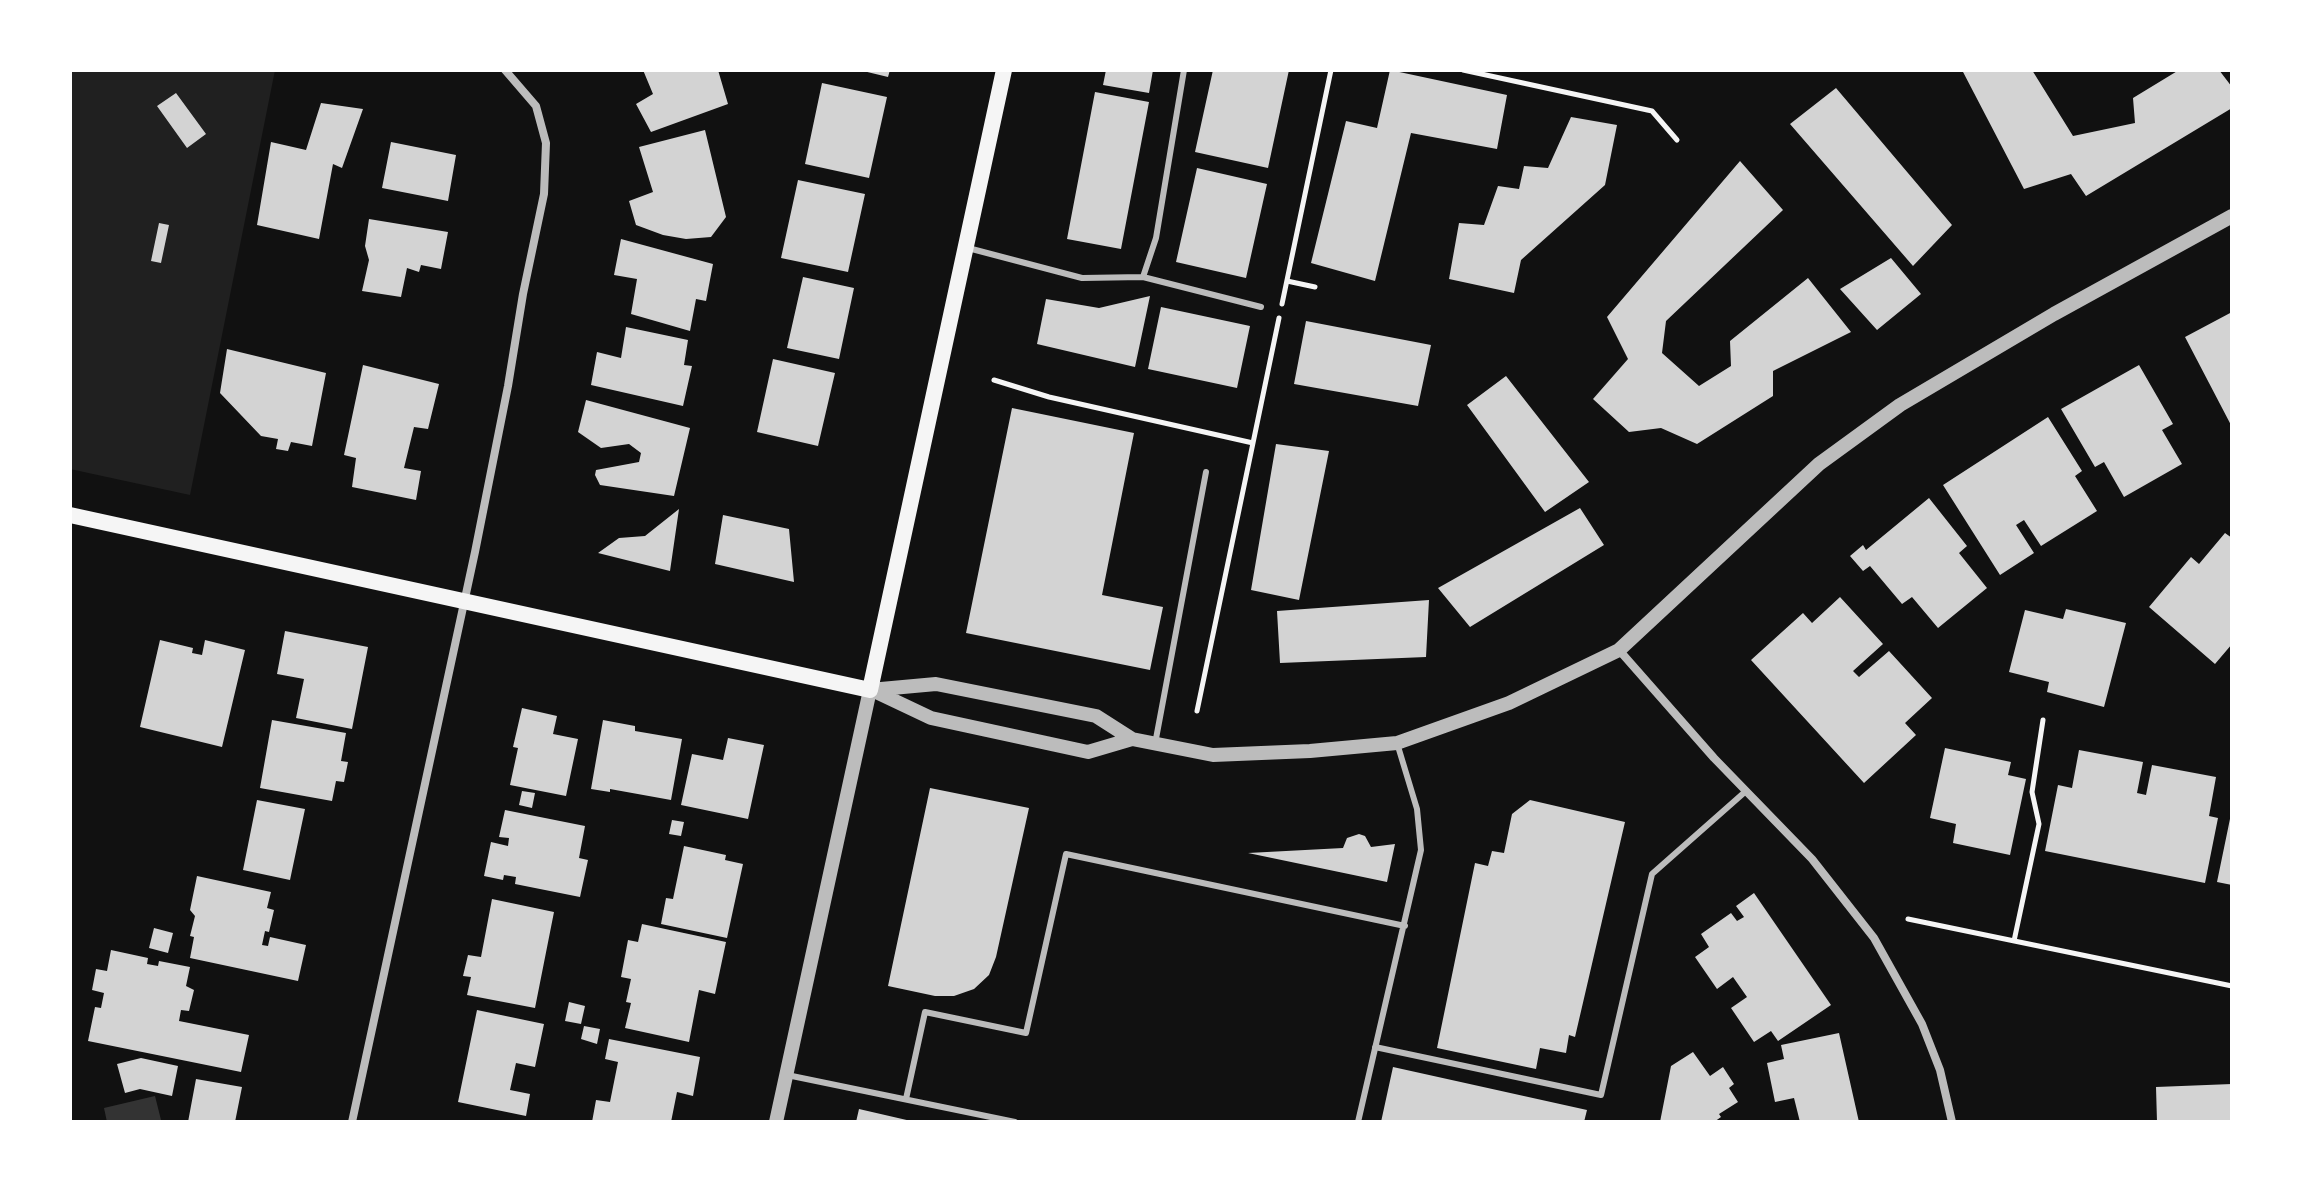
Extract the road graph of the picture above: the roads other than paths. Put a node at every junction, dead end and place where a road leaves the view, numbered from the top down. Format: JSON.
{"nodes":[{"id":1,"x":505,"y":70,"type":"edge"},
{"id":2,"x":1004,"y":70,"type":"edge"},
{"id":3,"x":1184,"y":70,"type":"edge"},
{"id":4,"x":2232,"y":216,"type":"edge"},
{"id":5,"x":966,"y":247,"type":"junction"},
{"id":6,"x":1143,"y":277,"type":"junction"},
{"id":7,"x":1261,"y":307,"type":"dead end"},
{"id":8,"x":1206,"y":472,"type":"dead end"},
{"id":9,"x":70,"y":515,"type":"edge"},
{"id":10,"x":465,"y":600,"type":"junction"},
{"id":11,"x":1619,"y":650,"type":"junction"},
{"id":12,"x":870,"y":690,"type":"junction"},
{"id":13,"x":1132,"y":739,"type":"junction"},
{"id":14,"x":1397,"y":743,"type":"junction"},
{"id":15,"x":1155,"y":744,"type":"junction"},
{"id":16,"x":1746,"y":791,"type":"junction"},
{"id":17,"x":1405,"y":926,"type":"junction"},
{"id":18,"x":1375,"y":1047,"type":"junction"},
{"id":19,"x":786,"y":1075,"type":"junction"},
{"id":20,"x":906,"y":1099,"type":"junction"},
{"id":21,"x":352,"y":1122,"type":"edge"},
{"id":22,"x":776,"y":1122,"type":"edge"},
{"id":23,"x":1015,"y":1122,"type":"edge"},
{"id":24,"x":1358,"y":1122,"type":"edge"},
{"id":25,"x":1952,"y":1122,"type":"edge"}],
"edges":[{"from":1,"to":10,"type":"street"},
{"from":2,"to":5,"type":"main road"},
{"from":3,"to":6,"type":"lane"},
{"from":4,"to":11,"type":"street"},
{"from":5,"to":6,"type":"lane"},
{"from":5,"to":12,"type":"main road"},
{"from":6,"to":7,"type":"lane"},
{"from":8,"to":15,"type":"lane"},
{"from":9,"to":10,"type":"main road"},
{"from":10,"to":12,"type":"main road"},
{"from":10,"to":21,"type":"street"},
{"from":11,"to":14,"type":"street"},
{"from":11,"to":16,"type":"street"},
{"from":12,"to":13,"type":"street"},
{"from":12,"to":13,"type":"street"},
{"from":12,"to":19,"type":"street"},
{"from":13,"to":15,"type":"street"},
{"from":14,"to":15,"type":"street"},
{"from":14,"to":17,"type":"lane"},
{"from":16,"to":18,"type":"lane"},
{"from":16,"to":25,"type":"street"},
{"from":17,"to":18,"type":"lane"},
{"from":17,"to":20,"type":"lane"},
{"from":18,"to":24,"type":"lane"},
{"from":19,"to":20,"type":"lane"},
{"from":19,"to":22,"type":"street"},
{"from":20,"to":23,"type":"lane"}]}
